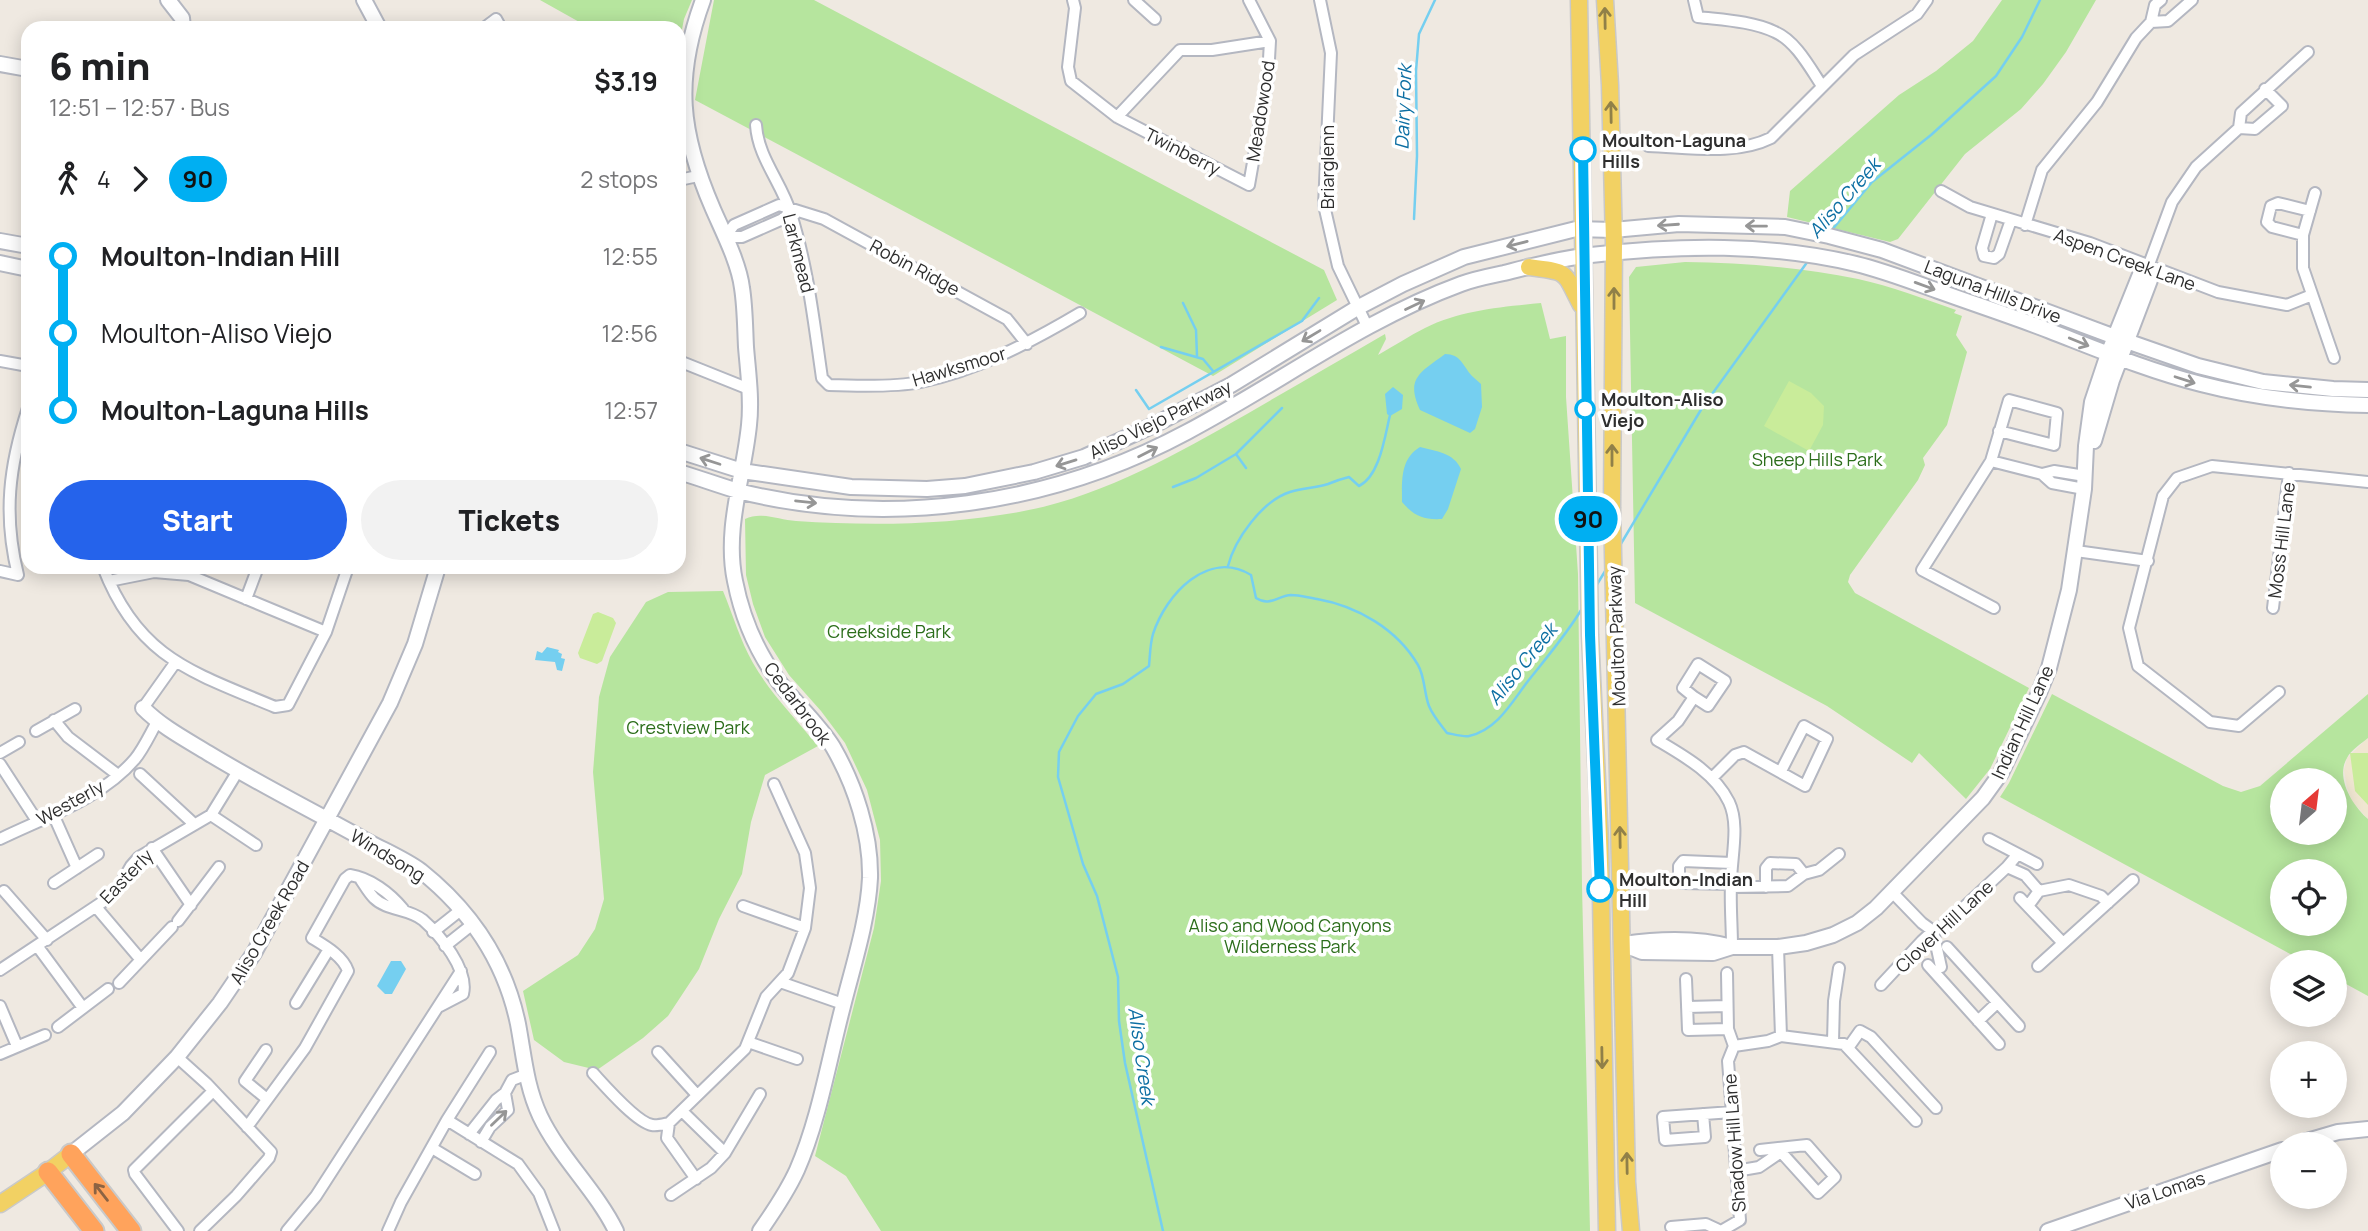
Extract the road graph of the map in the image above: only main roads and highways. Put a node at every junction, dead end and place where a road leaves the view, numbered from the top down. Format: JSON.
{"nodes":[{"id":1,"x":168,"y":0,"type":"edge"},
{"id":2,"x":364,"y":0,"type":"edge"},
{"id":3,"x":703,"y":0,"type":"edge"},
{"id":4,"x":1579,"y":0,"type":"edge"},
{"id":5,"x":1605,"y":0,"type":"edge"},
{"id":6,"x":182,"y":21,"type":"edge"},
{"id":7,"x":375,"y":21,"type":"edge"},
{"id":8,"x":686,"y":61,"type":"edge"},
{"id":9,"x":0,"y":64,"type":"edge"},
{"id":10,"x":21,"y":68,"type":"edge"},
{"id":11,"x":686,"y":126,"type":"edge"},
{"id":12,"x":1584,"y":229,"type":"junction"},
{"id":13,"x":1613,"y":230,"type":"junction"},
{"id":14,"x":0,"y":241,"type":"edge"},
{"id":15,"x":21,"y":245,"type":"edge"},
{"id":16,"x":1614,"y":252,"type":"junction"},
{"id":17,"x":1584,"y":255,"type":"junction"},
{"id":18,"x":0,"y":263,"type":"edge"},
{"id":19,"x":1529,"y":267,"type":"junction"},
{"id":20,"x":2148,"y":267,"type":"road end"},
{"id":21,"x":21,"y":268,"type":"edge"},
{"id":22,"x":1583,"y":310,"type":"junction"},
{"id":23,"x":2121,"y":339,"type":"junction"},
{"id":24,"x":2114,"y":356,"type":"junction"},
{"id":25,"x":2368,"y":390,"type":"edge"},
{"id":26,"x":2368,"y":405,"type":"edge"},
{"id":27,"x":686,"y":453,"type":"edge"},
{"id":28,"x":742,"y":471,"type":"junction"},
{"id":29,"x":686,"y":474,"type":"edge"},
{"id":30,"x":739,"y":491,"type":"junction"},
{"id":31,"x":436,"y":574,"type":"edge"},
{"id":32,"x":143,"y":708,"type":"road end"},
{"id":33,"x":328,"y":819,"type":"junction"},
{"id":34,"x":1600,"y":842,"type":"junction"},
{"id":35,"x":1622,"y":944,"type":"junction"},
{"id":36,"x":1601,"y":1016,"type":"junction"},
{"id":37,"x":2368,"y":1129,"type":"edge"},
{"id":38,"x":2338,"y":1132,"type":"edge"},
{"id":39,"x":71,"y":1154,"type":"junction"},
{"id":40,"x":2270,"y":1154,"type":"edge"},
{"id":41,"x":48,"y":1172,"type":"junction"},
{"id":42,"x":0,"y":1204,"type":"edge"},
{"id":43,"x":94,"y":1231,"type":"edge"},
{"id":44,"x":131,"y":1231,"type":"edge"},
{"id":45,"x":616,"y":1231,"type":"edge"},
{"id":46,"x":760,"y":1231,"type":"edge"},
{"id":47,"x":1607,"y":1231,"type":"edge"},
{"id":48,"x":1631,"y":1231,"type":"edge"},
{"id":49,"x":2048,"y":1231,"type":"edge"}],
"edges":[{"from":1,"to":6,"type":"main road"},
{"from":2,"to":7,"type":"main road"},
{"from":3,"to":8,"type":"main road","name":"Cedarbrook"},
{"from":4,"to":12,"type":"main road","name":"Moulton Parkway"},
{"from":13,"to":5,"type":"main road","name":"Moulton Parkway","one_way":true},
{"from":9,"to":10,"type":"main road"},
{"from":11,"to":28,"type":"main road","name":"Cedarbrook"},
{"from":12,"to":13,"type":"main road","name":"Aliso Viejo Parkway"},
{"from":12,"to":17,"type":"main road","name":"Moulton Parkway"},
{"from":12,"to":28,"type":"main road","name":"Aliso Viejo Parkway","one_way":true},
{"from":13,"to":16,"type":"main road","name":"Moulton Parkway"},
{"from":23,"to":13,"type":"main road","name":"Laguna Hills Drive","one_way":true},
{"from":14,"to":15,"type":"main road"},
{"from":16,"to":17,"type":"main road","name":"Aliso Viejo Parkway"},
{"from":16,"to":24,"type":"main road","name":"Laguna Hills Drive","one_way":true},
{"from":35,"to":16,"type":"main road","name":"Moulton Parkway","one_way":true},
{"from":17,"to":19,"type":"main road","name":"Aliso Viejo Parkway"},
{"from":17,"to":22,"type":"main road","name":"Moulton Parkway"},
{"from":18,"to":21,"type":"main road"},
{"from":19,"to":22,"type":"main road"},
{"from":30,"to":19,"type":"main road","name":"Aliso Viejo Parkway","one_way":true},
{"from":20,"to":23,"type":"main road","name":"Indian Hill Lane"},
{"from":22,"to":34,"type":"main road","name":"Moulton Parkway"},
{"from":23,"to":24,"type":"main road","name":"Indian Hill Lane"},
{"from":25,"to":23,"type":"main road","name":"Laguna Hills Drive","one_way":true},
{"from":24,"to":26,"type":"main road","name":"Laguna Hills Drive","one_way":true},
{"from":24,"to":35,"type":"main road","name":"Indian Hill Lane"},
{"from":28,"to":27,"type":"main road","name":"Aliso Viejo Parkway","one_way":true},
{"from":28,"to":30,"type":"main road","name":"Cedarbrook"},
{"from":29,"to":30,"type":"main road","name":"Aliso Viejo Parkway"},
{"from":30,"to":46,"type":"main road","name":"Cedarbrook"},
{"from":31,"to":33,"type":"main road","name":"Aliso Creek Road"},
{"from":32,"to":33,"type":"main road","name":"Windsong"},
{"from":33,"to":39,"type":"main road","name":"Aliso Creek Road"},
{"from":33,"to":45,"type":"main road","name":"Windsong"},
{"from":34,"to":35,"type":"main road"},
{"from":34,"to":36,"type":"main road","name":"Moulton Parkway"},
{"from":35,"to":36,"type":"main road"},
{"from":48,"to":35,"type":"main road","name":"Moulton Parkway","one_way":true},
{"from":36,"to":47,"type":"main road","name":"Moulton Parkway","one_way":true},
{"from":37,"to":38,"type":"main road"},
{"from":39,"to":41,"type":"main road","name":"Aliso Creek Road"},
{"from":44,"to":39,"type":"highway","one_way":true},
{"from":40,"to":49,"type":"main road","name":"Via Lomas"},
{"from":41,"to":42,"type":"main road","name":"Aliso Creek Road"},
{"from":41,"to":43,"type":"highway"}]}
